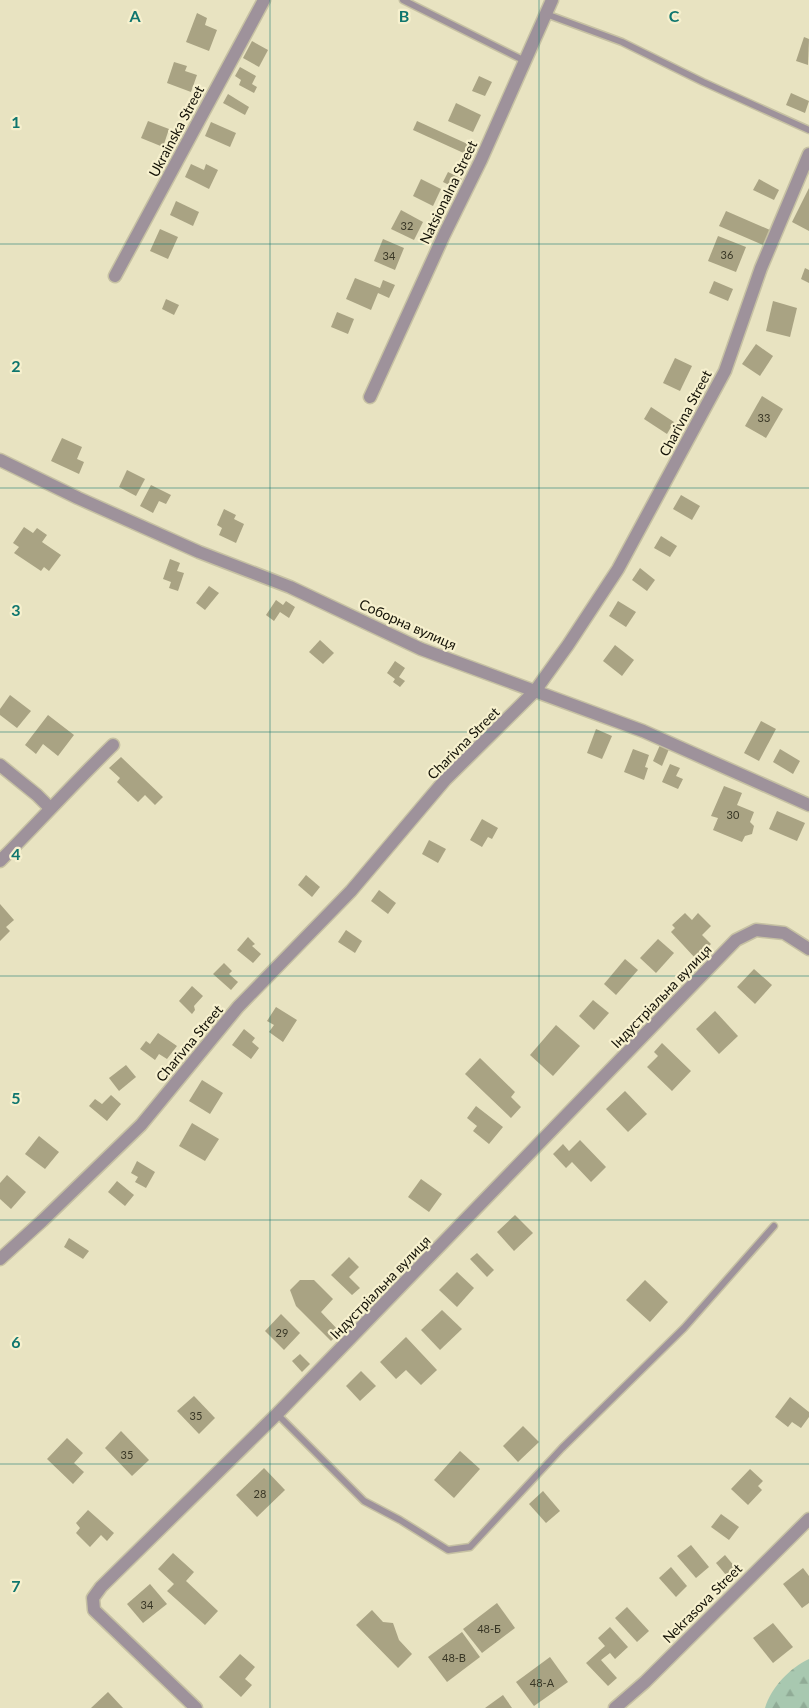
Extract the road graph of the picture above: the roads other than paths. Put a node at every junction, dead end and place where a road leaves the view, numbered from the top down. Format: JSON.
{"nodes":[{"id":1,"x":264,"y":0,"type":"edge"},
{"id":2,"x":404,"y":0,"type":"edge"},
{"id":3,"x":552,"y":0,"type":"edge"},
{"id":4,"x":546,"y":14,"type":"junction"},
{"id":5,"x":525,"y":61,"type":"junction"},
{"id":6,"x":809,"y":130,"type":"edge"},
{"id":7,"x":809,"y":154,"type":"edge"},
{"id":8,"x":115,"y":276,"type":"dead end"},
{"id":9,"x":370,"y":397,"type":"dead end"},
{"id":10,"x":0,"y":460,"type":"edge"},
{"id":11,"x":535,"y":692,"type":"junction"},
{"id":12,"x":112,"y":745,"type":"dead end"},
{"id":13,"x":0,"y":766,"type":"edge"},
{"id":14,"x":809,"y":805,"type":"edge"},
{"id":15,"x":50,"y":808,"type":"junction"},
{"id":16,"x":0,"y":861,"type":"edge"},
{"id":17,"x":809,"y":949,"type":"edge"},
{"id":18,"x":774,"y":1226,"type":"dead end"},
{"id":19,"x":0,"y":1259,"type":"edge"},
{"id":20,"x":276,"y":1414,"type":"junction"},
{"id":21,"x":809,"y":1519,"type":"edge"},
{"id":22,"x":196,"y":1708,"type":"edge"},
{"id":23,"x":615,"y":1708,"type":"edge"}],
"edges":[{"from":1,"to":8,"type":"street","name":"Ukrainska Street"},
{"from":2,"to":5,"type":"lane"},
{"from":3,"to":4,"type":"street","name":"Natsionalna Street"},
{"from":4,"to":5,"type":"street","name":"Natsionalna Street"},
{"from":4,"to":6,"type":"lane"},
{"from":5,"to":9,"type":"street","name":"Natsionalna Street"},
{"from":7,"to":11,"type":"street","name":"Charivna Street"},
{"from":10,"to":11,"type":"street","name":"Соборна вулиця"},
{"from":11,"to":14,"type":"street","name":"Соборна вулиця"},
{"from":11,"to":19,"type":"street","name":"Charivna Street"},
{"from":12,"to":15,"type":"street"},
{"from":13,"to":15,"type":"street"},
{"from":15,"to":16,"type":"street"},
{"from":17,"to":20,"type":"street","name":"Індустріальна вулиця"},
{"from":18,"to":20,"type":"lane"},
{"from":20,"to":22,"type":"street","name":"Індустріальна вулиця"},
{"from":21,"to":23,"type":"street","name":"Nekrasova Street"}]}
